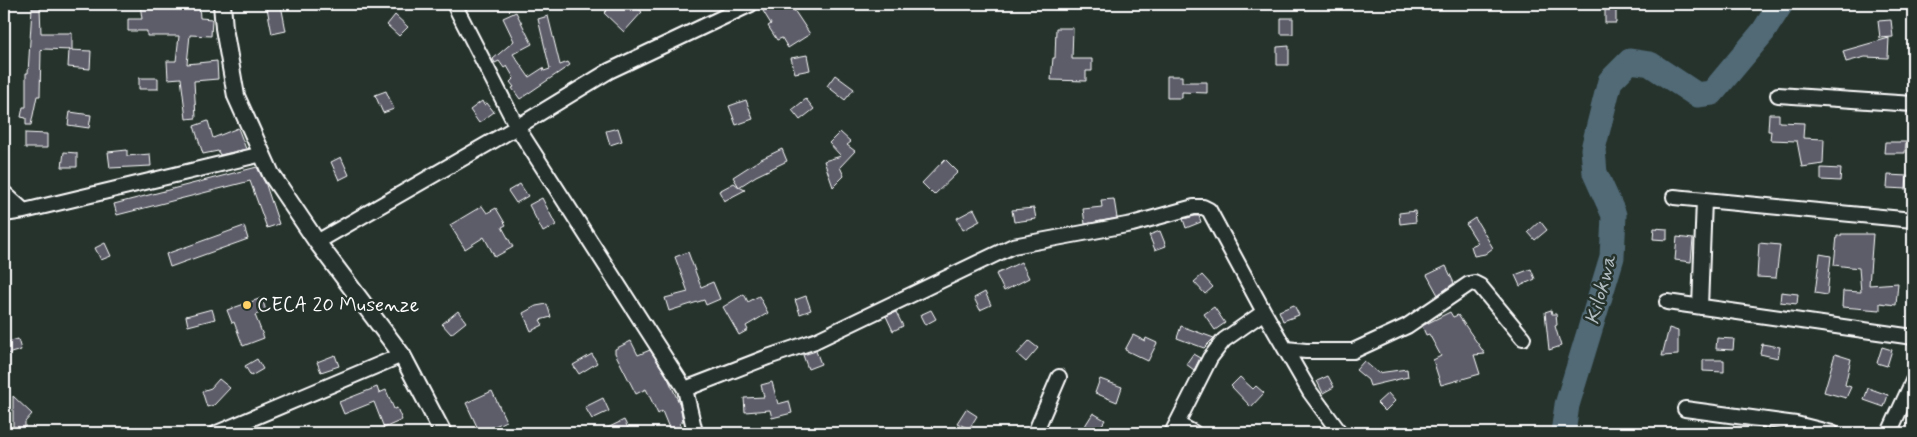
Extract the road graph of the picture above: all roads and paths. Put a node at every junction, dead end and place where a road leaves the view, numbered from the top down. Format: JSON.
{"nodes":[{"id":1,"x":222,"y":4,"type":"edge"},
{"id":2,"x":454,"y":4,"type":"edge"},
{"id":3,"x":751,"y":4,"type":"edge"},
{"id":4,"x":1778,"y":95,"type":"dead end"},
{"id":5,"x":1913,"y":104,"type":"edge"},
{"id":6,"x":517,"y":127,"type":"junction"},
{"id":7,"x":262,"y":154,"type":"junction"},
{"id":8,"x":4,"y":193,"type":"edge"},
{"id":9,"x":1674,"y":197,"type":"dead end"},
{"id":10,"x":1704,"y":200,"type":"junction"},
{"id":11,"x":24,"y":211,"type":"junction"},
{"id":12,"x":4,"y":214,"type":"edge"},
{"id":13,"x":1913,"y":220,"type":"edge"},
{"id":14,"x":317,"y":242,"type":"junction"},
{"id":15,"x":1668,"y":302,"type":"dead end"},
{"id":16,"x":1700,"y":307,"type":"junction"},
{"id":17,"x":1264,"y":312,"type":"junction"},
{"id":18,"x":1913,"y":337,"type":"edge"},
{"id":19,"x":1523,"y":338,"type":"dead end"},
{"id":20,"x":1286,"y":350,"type":"junction"},
{"id":21,"x":402,"y":355,"type":"junction"},
{"id":22,"x":1059,"y":377,"type":"dead end"},
{"id":23,"x":1913,"y":381,"type":"edge"},
{"id":24,"x":686,"y":389,"type":"junction"},
{"id":25,"x":1686,"y":409,"type":"dead end"},
{"id":26,"x":1175,"y":429,"type":"edge"},
{"id":27,"x":217,"y":433,"type":"edge"},
{"id":28,"x":443,"y":433,"type":"edge"},
{"id":29,"x":692,"y":433,"type":"edge"},
{"id":30,"x":1035,"y":433,"type":"edge"},
{"id":31,"x":1194,"y":433,"type":"edge"},
{"id":32,"x":1340,"y":433,"type":"edge"},
{"id":33,"x":1832,"y":433,"type":"edge"},
{"id":34,"x":1889,"y":433,"type":"edge"}],
"edges":[{"from":1,"to":7,"type":"street"},
{"from":2,"to":6,"type":"street"},
{"from":3,"to":6,"type":"street"},
{"from":4,"to":5,"type":"street"},
{"from":6,"to":14,"type":"street"},
{"from":6,"to":24,"type":"street"},
{"from":7,"to":11,"type":"street"},
{"from":7,"to":14,"type":"street"},
{"from":8,"to":11,"type":"street"},
{"from":9,"to":10,"type":"street"},
{"from":10,"to":13,"type":"street"},
{"from":10,"to":16,"type":"street"},
{"from":11,"to":12,"type":"street"},
{"from":14,"to":21,"type":"street"},
{"from":15,"to":16,"type":"street"},
{"from":16,"to":18,"type":"street"},
{"from":17,"to":20,"type":"street"},
{"from":17,"to":24,"type":"street"},
{"from":17,"to":26,"type":"street"},
{"from":19,"to":20,"type":"street"},
{"from":20,"to":32,"type":"street"},
{"from":21,"to":27,"type":"street"},
{"from":21,"to":28,"type":"street"},
{"from":22,"to":30,"type":"street"},
{"from":23,"to":34,"type":"street"},
{"from":24,"to":29,"type":"street"},
{"from":25,"to":33,"type":"street"},
{"from":26,"to":31,"type":"street"}]}
